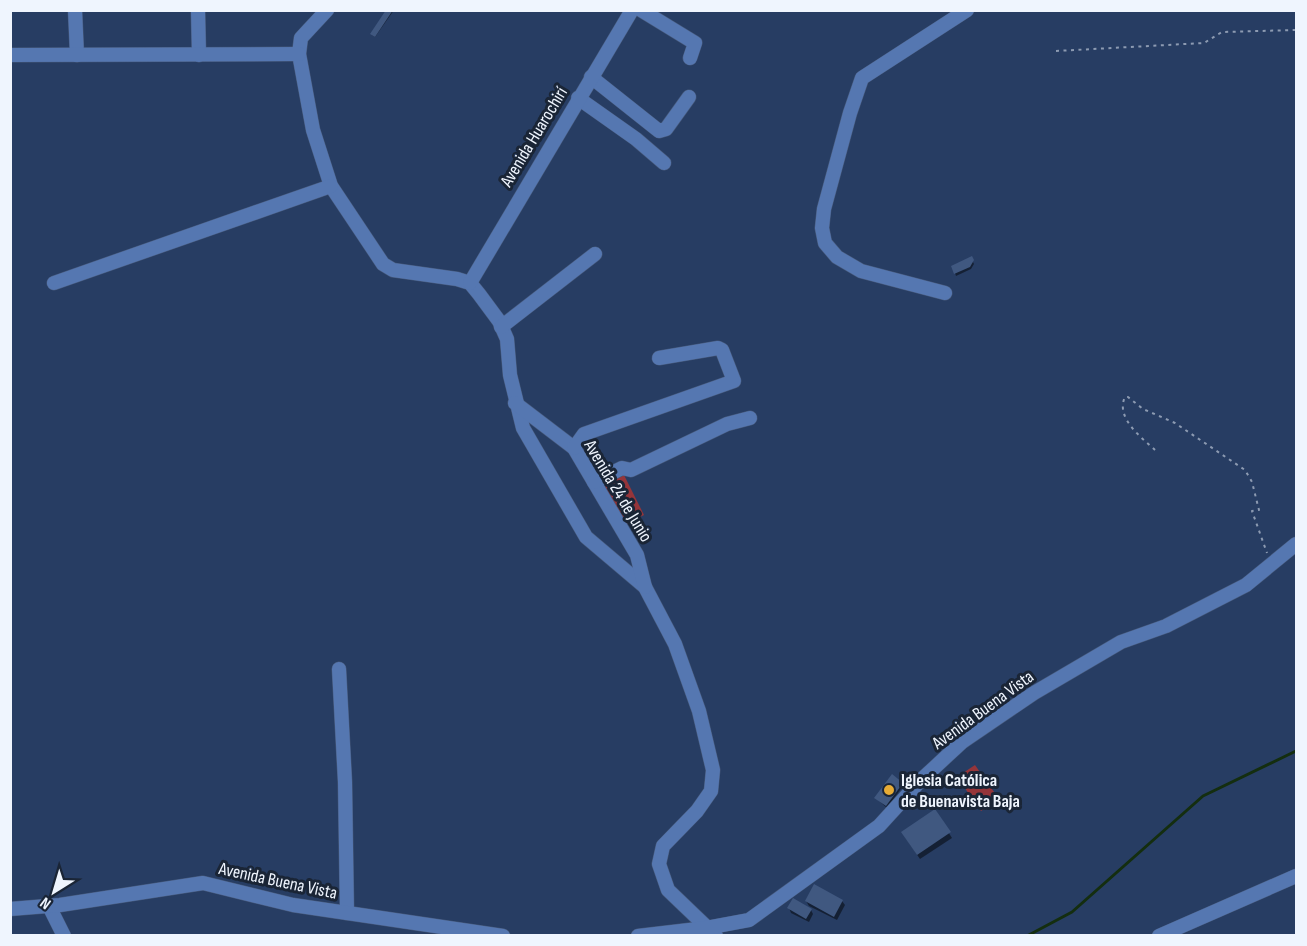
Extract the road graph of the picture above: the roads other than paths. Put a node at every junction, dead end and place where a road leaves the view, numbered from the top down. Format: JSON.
{"nodes":[{"id":1,"x":75,"y":10,"type":"edge"},
{"id":2,"x":198,"y":10,"type":"edge"},
{"id":3,"x":327,"y":10,"type":"edge"},
{"id":4,"x":632,"y":10,"type":"edge"},
{"id":5,"x":641,"y":10,"type":"edge"},
{"id":6,"x":967,"y":10,"type":"edge"},
{"id":7,"x":299,"y":54,"type":"junction"},
{"id":8,"x":10,"y":55,"type":"edge"},
{"id":9,"x":77,"y":56,"type":"junction"},
{"id":10,"x":199,"y":56,"type":"junction"},
{"id":11,"x":690,"y":58,"type":"dead end"},
{"id":12,"x":591,"y":77,"type":"junction"},
{"id":13,"x":689,"y":97,"type":"dead end"},
{"id":14,"x":578,"y":98,"type":"junction"},
{"id":15,"x":664,"y":163,"type":"dead end"},
{"id":16,"x":331,"y":186,"type":"junction"},
{"id":17,"x":595,"y":254,"type":"dead end"},
{"id":18,"x":54,"y":283,"type":"dead end"},
{"id":19,"x":470,"y":283,"type":"junction"},
{"id":20,"x":945,"y":293,"type":"dead end"},
{"id":21,"x":501,"y":327,"type":"junction"},
{"id":22,"x":659,"y":358,"type":"dead end"},
{"id":23,"x":515,"y":403,"type":"junction"},
{"id":24,"x":750,"y":418,"type":"dead end"},
{"id":25,"x":574,"y":448,"type":"junction"},
{"id":26,"x":594,"y":482,"type":"junction"},
{"id":27,"x":1296,"y":546,"type":"edge"},
{"id":28,"x":645,"y":587,"type":"junction"},
{"id":29,"x":339,"y":669,"type":"dead end"},
{"id":30,"x":1296,"y":876,"type":"edge"},
{"id":31,"x":50,"y":906,"type":"junction"},
{"id":32,"x":10,"y":909,"type":"edge"},
{"id":33,"x":347,"y":913,"type":"junction"},
{"id":34,"x":749,"y":920,"type":"junction"},
{"id":35,"x":711,"y":932,"type":"edge"},
{"id":36,"x":64,"y":936,"type":"edge"},
{"id":37,"x":503,"y":936,"type":"edge"},
{"id":38,"x":638,"y":936,"type":"edge"},
{"id":39,"x":740,"y":936,"type":"edge"},
{"id":40,"x":1159,"y":936,"type":"edge"}],
"edges":[{"from":1,"to":9,"type":"street"},
{"from":2,"to":10,"type":"street"},
{"from":3,"to":7,"type":"street"},
{"from":4,"to":12,"type":"street","name":"Avenida Huarochirí"},
{"from":5,"to":11,"type":"street"},
{"from":6,"to":20,"type":"street"},
{"from":7,"to":10,"type":"street"},
{"from":7,"to":16,"type":"street"},
{"from":8,"to":9,"type":"street"},
{"from":9,"to":10,"type":"street"},
{"from":12,"to":13,"type":"street"},
{"from":12,"to":14,"type":"street","name":"Avenida Huarochirí"},
{"from":14,"to":15,"type":"street"},
{"from":14,"to":19,"type":"street","name":"Avenida Huarochirí"},
{"from":16,"to":18,"type":"street"},
{"from":16,"to":19,"type":"street"},
{"from":17,"to":21,"type":"street"},
{"from":19,"to":21,"type":"street","name":"Avenida 24 de Junio"},
{"from":21,"to":23,"type":"street","name":"Avenida 24 de Junio"},
{"from":22,"to":25,"type":"street"},
{"from":23,"to":25,"type":"street","name":"Avenida 24 de Junio"},
{"from":23,"to":28,"type":"street","name":"Avenida 24 de Junio"},
{"from":24,"to":26,"type":"street"},
{"from":25,"to":26,"type":"street","name":"Avenida 24 de Junio"},
{"from":26,"to":28,"type":"street","name":"Avenida 24 de Junio"},
{"from":27,"to":34,"type":"street","name":"Avenida Buena Vista"},
{"from":28,"to":35,"type":"street","name":"Avenida 24 de Junio"},
{"from":29,"to":33,"type":"street"},
{"from":30,"to":40,"type":"street"},
{"from":31,"to":32,"type":"street","name":"Avenida Buena Vista"},
{"from":31,"to":33,"type":"street","name":"Avenida Buena Vista"},
{"from":31,"to":36,"type":"street"},
{"from":33,"to":37,"type":"street","name":"Avenida Buena Vista"},
{"from":34,"to":35,"type":"street","name":"Avenida Buena Vista"},
{"from":34,"to":39,"type":"street"},
{"from":35,"to":38,"type":"street","name":"Avenida Buena Vista"}]}
